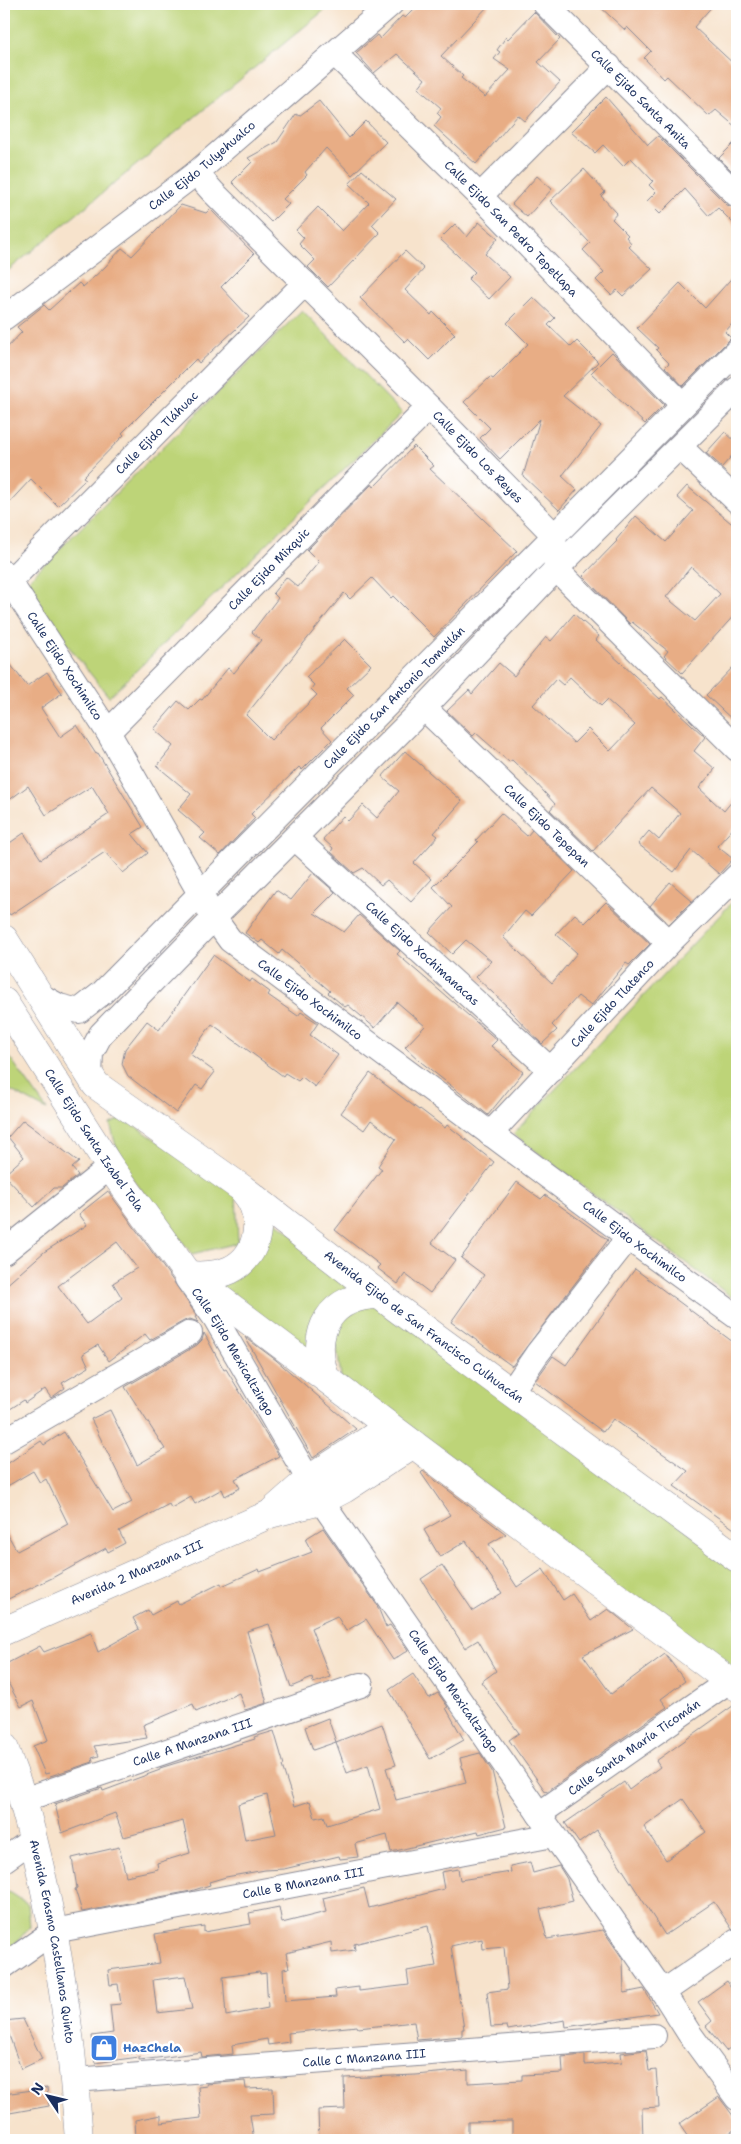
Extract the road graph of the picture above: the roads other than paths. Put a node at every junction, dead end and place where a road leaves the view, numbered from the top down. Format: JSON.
{"nodes":[{"id":1,"x":392,"y":4,"type":"edge"},
{"id":2,"x":545,"y":4,"type":"edge"},
{"id":3,"x":335,"y":54,"type":"junction"},
{"id":4,"x":609,"y":66,"type":"junction"},
{"id":5,"x":196,"y":173,"type":"junction"},
{"id":6,"x":737,"y":195,"type":"edge"},
{"id":7,"x":480,"y":196,"type":"junction"},
{"id":8,"x":305,"y":283,"type":"junction"},
{"id":9,"x":4,"y":318,"type":"edge"},
{"id":10,"x":737,"y":351,"type":"edge"},
{"id":11,"x":737,"y":389,"type":"edge"},
{"id":12,"x":683,"y":405,"type":"junction"},
{"id":13,"x":429,"y":407,"type":"junction"},
{"id":14,"x":680,"y":447,"type":"junction"},
{"id":15,"x":737,"y":501,"type":"edge"},
{"id":16,"x":554,"y":536,"type":"junction"},
{"id":17,"x":556,"y":569,"type":"junction"},
{"id":18,"x":7,"y":578,"type":"edge"},
{"id":19,"x":424,"y":708,"type":"junction"},
{"id":20,"x":108,"y":732,"type":"junction"},
{"id":21,"x":737,"y":749,"type":"edge"},
{"id":22,"x":295,"y":838,"type":"junction"},
{"id":23,"x":737,"y":876,"type":"edge"},
{"id":24,"x":200,"y":895,"type":"junction"},
{"id":25,"x":214,"y":918,"type":"junction"},
{"id":26,"x":4,"y":939,"type":"edge"},
{"id":27,"x":669,"y":943,"type":"junction"},
{"id":28,"x":39,"y":995,"type":"junction"},
{"id":29,"x":4,"y":1002,"type":"edge"},
{"id":30,"x":551,"y":1070,"type":"junction"},
{"id":31,"x":90,"y":1076,"type":"junction"},
{"id":32,"x":490,"y":1134,"type":"junction"},
{"id":33,"x":110,"y":1167,"type":"junction"},
{"id":34,"x":243,"y":1189,"type":"junction"},
{"id":35,"x":628,"y":1238,"type":"junction"},
{"id":36,"x":4,"y":1252,"type":"edge"},
{"id":37,"x":188,"y":1275,"type":"junction"},
{"id":38,"x":380,"y":1295,"type":"junction"},
{"id":39,"x":737,"y":1317,"type":"edge"},
{"id":40,"x":190,"y":1333,"type":"dead end"},
{"id":41,"x":325,"y":1377,"type":"junction"},
{"id":42,"x":511,"y":1392,"type":"junction"},
{"id":43,"x":389,"y":1427,"type":"junction"},
{"id":44,"x":4,"y":1441,"type":"edge"},
{"id":45,"x":413,"y":1444,"type":"junction"},
{"id":46,"x":315,"y":1490,"type":"junction"},
{"id":47,"x":737,"y":1558,"type":"edge"},
{"id":48,"x":4,"y":1631,"type":"edge"},
{"id":49,"x":733,"y":1684,"type":"edge"},
{"id":50,"x":361,"y":1686,"type":"dead end"},
{"id":51,"x":4,"y":1747,"type":"edge"},
{"id":52,"x":23,"y":1800,"type":"junction"},
{"id":53,"x":539,"y":1814,"type":"junction"},
{"id":54,"x":553,"y":1835,"type":"junction"},
{"id":55,"x":32,"y":1840,"type":"junction"},
{"id":56,"x":4,"y":1860,"type":"edge"},
{"id":57,"x":54,"y":1931,"type":"junction"},
{"id":58,"x":737,"y":1941,"type":"edge"},
{"id":59,"x":4,"y":1966,"type":"edge"},
{"id":60,"x":663,"y":1992,"type":"junction"},
{"id":61,"x":654,"y":2036,"type":"dead end"},
{"id":62,"x":74,"y":2080,"type":"junction"},
{"id":63,"x":737,"y":2098,"type":"edge"},
{"id":64,"x":79,"y":2140,"type":"edge"}],
"edges":[{"from":1,"to":3,"type":"street","name":"Calle Ejido Tulyehualco"},
{"from":2,"to":4,"type":"street","name":"Calle Ejido Santa Anita"},
{"from":3,"to":5,"type":"street","name":"Calle Ejido Tulyehualco"},
{"from":3,"to":7,"type":"street","name":"Calle Ejido San Pedro Tepetlapa"},
{"from":4,"to":6,"type":"street","name":"Calle Ejido Santa Anita"},
{"from":4,"to":7,"type":"street"},
{"from":5,"to":8,"type":"street","name":"Calle Ejido Los Reyes"},
{"from":5,"to":9,"type":"street","name":"Calle Ejido Tulyehualco"},
{"from":7,"to":12,"type":"street","name":"Calle Ejido San Pedro Tepetlapa"},
{"from":8,"to":13,"type":"street","name":"Calle Ejido Los Reyes"},
{"from":8,"to":18,"type":"street","name":"Calle Ejido Tláhuac"},
{"from":10,"to":12,"type":"street","name":"Calle Ejido San Antonio Tomatlán"},
{"from":11,"to":14,"type":"street"},
{"from":12,"to":16,"type":"street","name":"Calle Ejido San Antonio Tomatlán"},
{"from":13,"to":16,"type":"street","name":"Calle Ejido Los Reyes"},
{"from":13,"to":20,"type":"street","name":"Calle Ejido Mixquic"},
{"from":14,"to":15,"type":"street"},
{"from":14,"to":17,"type":"street"},
{"from":16,"to":17,"type":"street"},
{"from":16,"to":24,"type":"street","name":"Calle Ejido San Antonio Tomatlán"},
{"from":17,"to":19,"type":"street"},
{"from":17,"to":21,"type":"street"},
{"from":18,"to":20,"type":"street","name":"Calle Ejido Xochimilco"},
{"from":19,"to":22,"type":"street"},
{"from":19,"to":27,"type":"street","name":"Calle Ejido Tepepan"},
{"from":20,"to":24,"type":"street","name":"Calle Ejido Xochimilco"},
{"from":22,"to":25,"type":"street"},
{"from":22,"to":30,"type":"street","name":"Calle Ejido Xochimanacas"},
{"from":23,"to":27,"type":"street","name":"Calle Ejido Tlatenco"},
{"from":24,"to":25,"type":"street","name":"Calle Ejido Xochimilco"},
{"from":24,"to":28,"type":"street","name":"Calle Ejido San Antonio Tomatlán"},
{"from":25,"to":31,"type":"street"},
{"from":25,"to":32,"type":"street","name":"Calle Ejido Xochimilco"},
{"from":26,"to":28,"type":"street"},
{"from":27,"to":30,"type":"street","name":"Calle Ejido Tlatenco"},
{"from":28,"to":31,"type":"street"},
{"from":29,"to":33,"type":"street","name":"Calle Ejido Santa Isabel Tola"},
{"from":30,"to":32,"type":"street","name":"Calle Ejido Tlatenco"},
{"from":31,"to":34,"type":"street","name":"Avenida Ejido de San Francisco Culhuacán"},
{"from":32,"to":35,"type":"street","name":"Calle Ejido Xochimilco"},
{"from":33,"to":36,"type":"street"},
{"from":33,"to":37,"type":"street","name":"Calle Ejido Santa Isabel Tola"},
{"from":34,"to":37,"type":"street"},
{"from":34,"to":38,"type":"street","name":"Avenida Ejido de San Francisco Culhuacán"},
{"from":35,"to":39,"type":"street","name":"Calle Ejido Xochimilco"},
{"from":35,"to":42,"type":"street"},
{"from":37,"to":41,"type":"street"},
{"from":37,"to":46,"type":"street","name":"Calle Ejido Mexicaltzingo"},
{"from":38,"to":41,"type":"street"},
{"from":38,"to":42,"type":"street","name":"Avenida Ejido de San Francisco Culhuacán"},
{"from":40,"to":44,"type":"street"},
{"from":41,"to":43,"type":"street"},
{"from":42,"to":47,"type":"street","name":"Avenida Ejido de San Francisco Culhuacán"},
{"from":43,"to":45,"type":"street"},
{"from":43,"to":46,"type":"street","name":"Avenida 2 Manzana III"},
{"from":45,"to":46,"type":"street","name":"Avenida 2 Manzana III"},
{"from":45,"to":49,"type":"street"},
{"from":46,"to":48,"type":"street","name":"Avenida 2 Manzana III"},
{"from":46,"to":53,"type":"street","name":"Calle Ejido Mexicaltzingo"},
{"from":49,"to":53,"type":"street","name":"Calle Santa María Ticomán"},
{"from":50,"to":52,"type":"street","name":"Calle A Manzana III"},
{"from":51,"to":52,"type":"street","name":"Avenida Erasmo Castellanos Quinto"},
{"from":52,"to":55,"type":"street","name":"Avenida Erasmo Castellanos Quinto"},
{"from":53,"to":54,"type":"street","name":"Calle Ejido Mexicaltzingo"},
{"from":54,"to":57,"type":"street","name":"Calle B Manzana III"},
{"from":54,"to":60,"type":"street","name":"Calle Ejido Mexicaltzingo"},
{"from":55,"to":56,"type":"street"},
{"from":55,"to":57,"type":"street","name":"Avenida Erasmo Castellanos Quinto"},
{"from":57,"to":59,"type":"street"},
{"from":57,"to":62,"type":"street","name":"Avenida Erasmo Castellanos Quinto"},
{"from":58,"to":60,"type":"street"},
{"from":60,"to":63,"type":"street","name":"Calle Ejido Mexicaltzingo"},
{"from":61,"to":62,"type":"street","name":"Calle C Manzana III"},
{"from":62,"to":64,"type":"street","name":"Avenida Erasmo Castellanos Quinto"}]}
